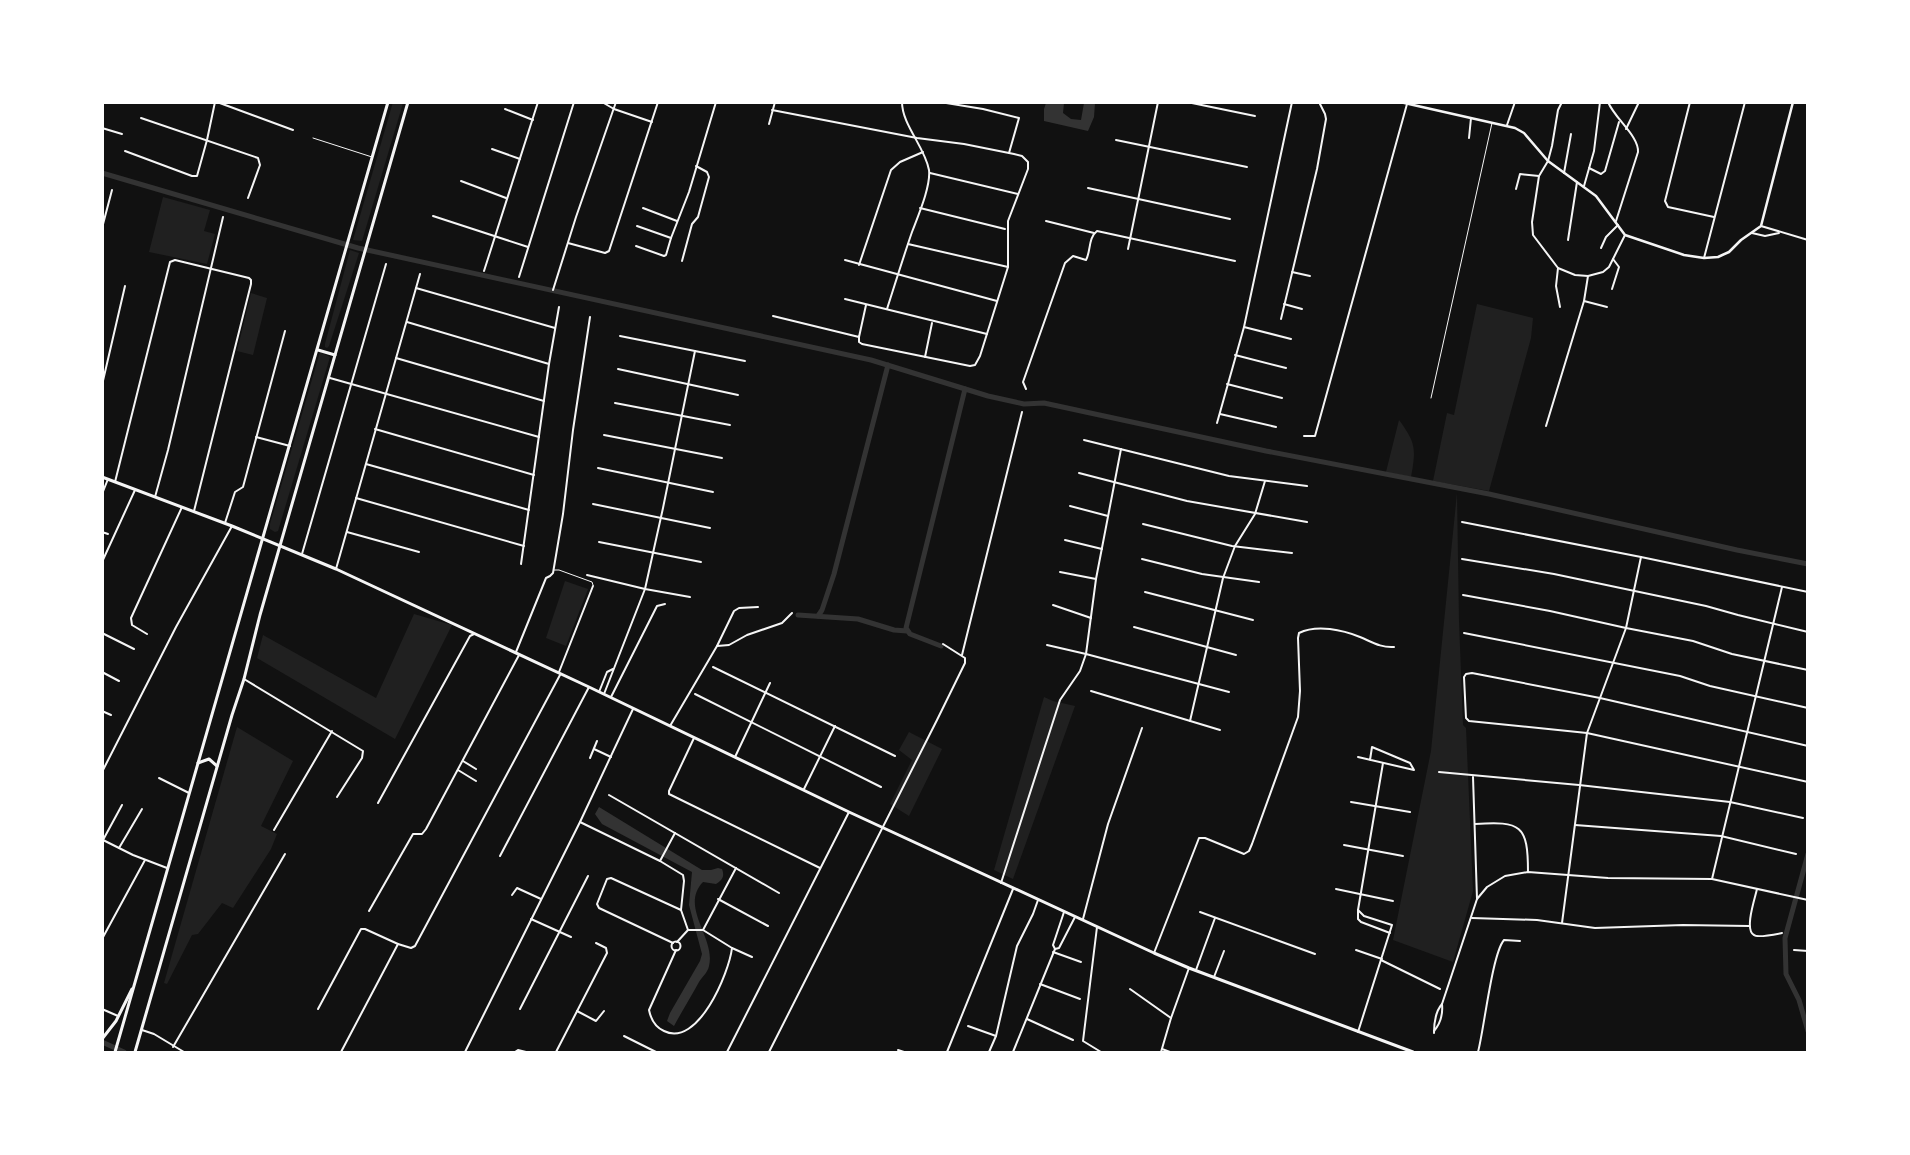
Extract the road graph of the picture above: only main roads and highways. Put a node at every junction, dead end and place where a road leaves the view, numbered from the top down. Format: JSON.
{"nodes":[{"id":1,"x":388,"y":102,"type":"edge"},
{"id":2,"x":408,"y":102,"type":"edge"},
{"id":3,"x":318,"y":350,"type":"junction"},
{"id":4,"x":335,"y":355,"type":"junction"},
{"id":5,"x":102,"y":477,"type":"edge"},
{"id":6,"x":264,"y":538,"type":"junction"},
{"id":7,"x":281,"y":545,"type":"junction"},
{"id":8,"x":198,"y":763,"type":"junction"},
{"id":9,"x":217,"y":766,"type":"junction"},
{"id":10,"x":132,"y":989,"type":"junction"},
{"id":11,"x":102,"y":1040,"type":"edge"},
{"id":12,"x":115,"y":1052,"type":"edge"},
{"id":13,"x":135,"y":1052,"type":"edge"},
{"id":14,"x":1413,"y":1052,"type":"edge"}],
"edges":[{"from":1,"to":3,"type":"main road"},
{"from":2,"to":4,"type":"main road"},
{"from":3,"to":4,"type":"main road"},
{"from":3,"to":6,"type":"main road"},
{"from":4,"to":7,"type":"main road"},
{"from":5,"to":6,"type":"main road"},
{"from":6,"to":7,"type":"main road"},
{"from":6,"to":8,"type":"main road"},
{"from":7,"to":9,"type":"main road"},
{"from":7,"to":14,"type":"main road"},
{"from":8,"to":9,"type":"main road"},
{"from":8,"to":10,"type":"main road"},
{"from":9,"to":13,"type":"main road"},
{"from":10,"to":11,"type":"main road"},
{"from":10,"to":12,"type":"main road"}]}
